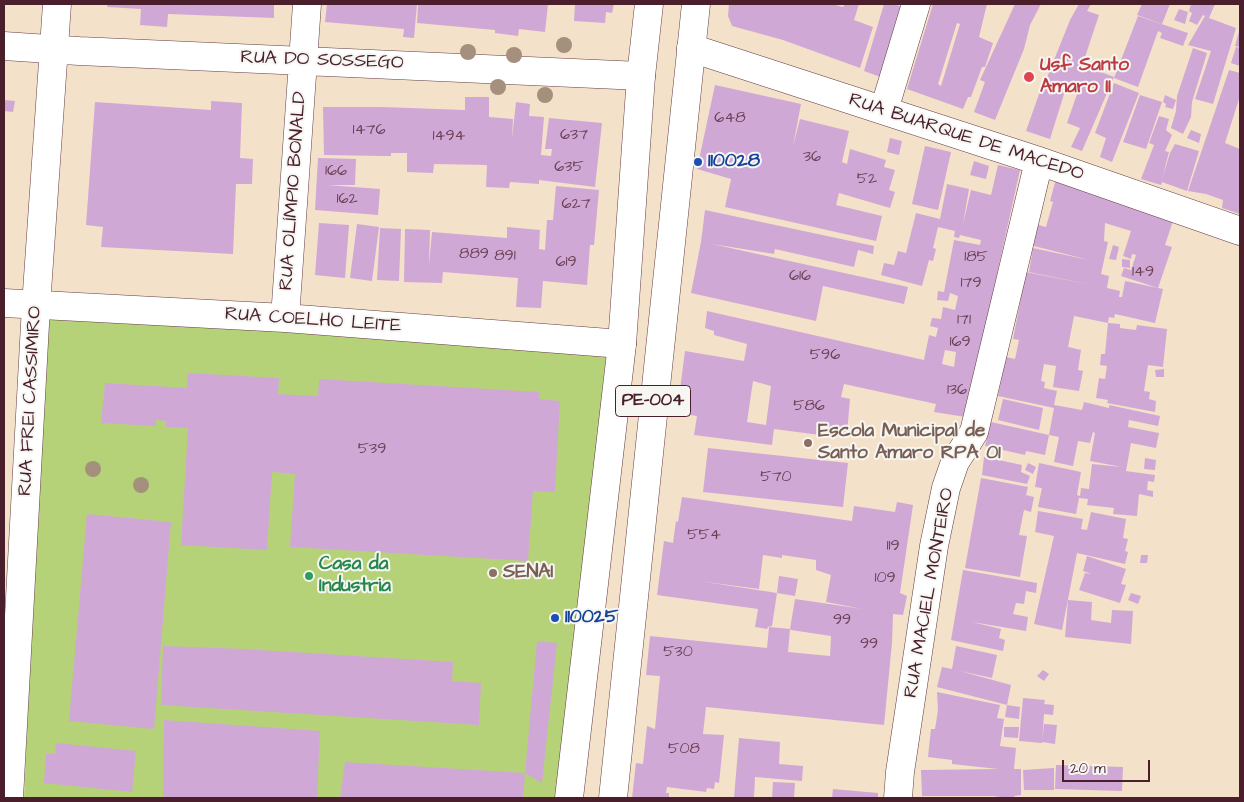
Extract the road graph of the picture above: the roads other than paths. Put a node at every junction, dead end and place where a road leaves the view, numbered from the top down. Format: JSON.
{"nodes":[{"id":1,"x":57,"y":4,"type":"edge"},
{"id":2,"x":307,"y":4,"type":"edge"},
{"id":3,"x":649,"y":4,"type":"edge"},
{"id":4,"x":696,"y":4,"type":"edge"},
{"id":5,"x":916,"y":4,"type":"edge"},
{"id":6,"x":4,"y":46,"type":"edge"},
{"id":7,"x":691,"y":48,"type":"junction"},
{"id":8,"x":54,"y":50,"type":"junction"},
{"id":9,"x":304,"y":60,"type":"junction"},
{"id":10,"x":641,"y":76,"type":"junction"},
{"id":11,"x":884,"y":110,"type":"junction"},
{"id":12,"x":1039,"y":161,"type":"junction"},
{"id":13,"x":1240,"y":231,"type":"edge"},
{"id":14,"x":4,"y":303,"type":"edge"},
{"id":15,"x":36,"y":306,"type":"junction"},
{"id":16,"x":285,"y":318,"type":"junction"},
{"id":17,"x":622,"y":344,"type":"junction"},
{"id":18,"x":9,"y":798,"type":"edge"},
{"id":19,"x":569,"y":798,"type":"edge"},
{"id":20,"x":613,"y":798,"type":"edge"},
{"id":21,"x":898,"y":798,"type":"edge"}],
"edges":[{"from":1,"to":8,"type":"street","name":"RUA FREI CASSIMIRO"},
{"from":2,"to":9,"type":"street","name":"RUA OLÍMPIO BONALD"},
{"from":3,"to":10,"type":"street","number":"PE-004"},
{"from":4,"to":7,"type":"street","number":"PE-004"},
{"from":5,"to":11,"type":"street"},
{"from":6,"to":8,"type":"street","name":"RUA DO SOSSEGO"},
{"from":7,"to":11,"type":"street","name":"RUA BUARQUE DE MACEDO"},
{"from":7,"to":20,"type":"street","number":"PE-004"},
{"from":8,"to":9,"type":"street","name":"RUA DO SOSSEGO"},
{"from":8,"to":15,"type":"street","name":"RUA FREI CASSIMIRO"},
{"from":9,"to":10,"type":"street","name":"RUA DO SOSSEGO"},
{"from":9,"to":16,"type":"street","name":"RUA OLÍMPIO BONALD"},
{"from":10,"to":17,"type":"street","number":"PE-004"},
{"from":11,"to":12,"type":"street","name":"RUA BUARQUE DE MACEDO"},
{"from":12,"to":13,"type":"street","name":"RUA BUARQUE DE MACEDO"},
{"from":12,"to":21,"type":"street","name":"RUA MACIEL MONTEIRO"},
{"from":14,"to":15,"type":"street","name":"RUA COELHO LEITE"},
{"from":15,"to":16,"type":"street","name":"RUA COELHO LEITE"},
{"from":15,"to":18,"type":"street","name":"RUA FREI CASSIMIRO"},
{"from":16,"to":17,"type":"street","name":"RUA COELHO LEITE"},
{"from":17,"to":19,"type":"street","number":"PE-004"}]}
